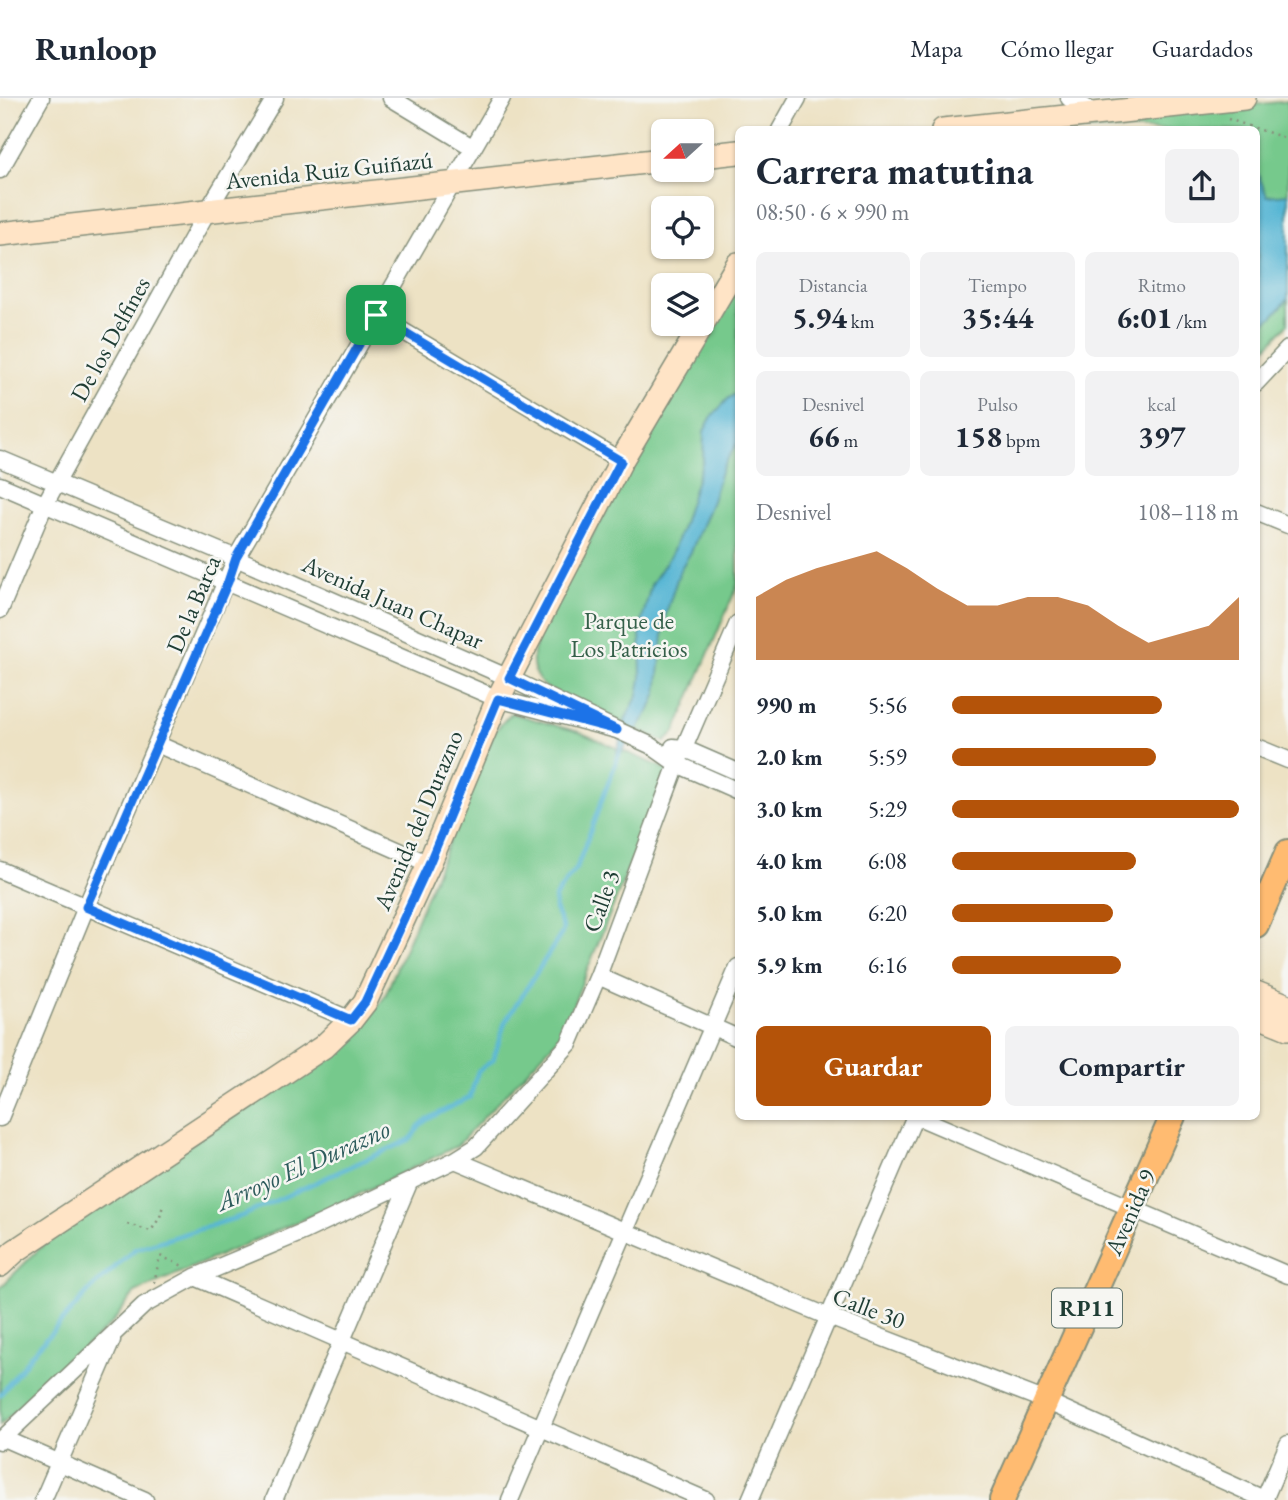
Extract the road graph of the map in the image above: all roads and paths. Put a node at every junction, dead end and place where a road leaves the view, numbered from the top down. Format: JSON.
{"nodes":[{"id":1,"x":41,"y":98,"type":"edge"},
{"id":2,"x":275,"y":98,"type":"edge"},
{"id":3,"x":391,"y":98,"type":"edge"},
{"id":4,"x":502,"y":98,"type":"edge"},
{"id":5,"x":798,"y":98,"type":"edge"},
{"id":6,"x":1069,"y":98,"type":"edge"},
{"id":7,"x":1244,"y":98,"type":"edge"},
{"id":8,"x":1097,"y":114,"type":"junction"},
{"id":9,"x":782,"y":126,"type":"edge"},
{"id":10,"x":982,"y":126,"type":"edge"},
{"id":11,"x":472,"y":148,"type":"junction"},
{"id":12,"x":651,"y":161,"type":"edge"},
{"id":13,"x":0,"y":170,"type":"edge"},
{"id":14,"x":451,"y":184,"type":"junction"},
{"id":15,"x":208,"y":210,"type":"junction"},
{"id":16,"x":0,"y":234,"type":"edge"},
{"id":17,"x":735,"y":269,"type":"edge"},
{"id":18,"x":376,"y":315,"type":"junction"},
{"id":19,"x":1288,"y":349,"type":"edge"},
{"id":20,"x":1260,"y":379,"type":"edge"},
{"id":21,"x":0,"y":459,"type":"edge"},
{"id":22,"x":621,"y":461,"type":"junction"},
{"id":23,"x":57,"y":482,"type":"junction"},
{"id":24,"x":0,"y":485,"type":"edge"},
{"id":25,"x":45,"y":504,"type":"junction"},
{"id":26,"x":1260,"y":514,"type":"edge"},
{"id":27,"x":1288,"y":525,"type":"edge"},
{"id":28,"x":236,"y":558,"type":"junction"},
{"id":29,"x":228,"y":582,"type":"junction"},
{"id":30,"x":0,"y":610,"type":"edge"},
{"id":31,"x":735,"y":630,"type":"edge"},
{"id":32,"x":509,"y":678,"type":"junction"},
{"id":33,"x":498,"y":699,"type":"junction"},
{"id":34,"x":617,"y":730,"type":"junction"},
{"id":35,"x":157,"y":744,"type":"junction"},
{"id":36,"x":650,"y":745,"type":"junction"},
{"id":37,"x":683,"y":748,"type":"junction"},
{"id":38,"x":1260,"y":749,"type":"edge"},
{"id":39,"x":1288,"y":760,"type":"edge"},
{"id":40,"x":677,"y":764,"type":"junction"},
{"id":41,"x":735,"y":771,"type":"edge"},
{"id":42,"x":735,"y":790,"type":"edge"},
{"id":43,"x":1288,"y":852,"type":"edge"},
{"id":44,"x":429,"y":864,"type":"junction"},
{"id":45,"x":0,"y":870,"type":"edge"},
{"id":46,"x":86,"y":907,"type":"junction"},
{"id":47,"x":1260,"y":916,"type":"edge"},
{"id":48,"x":735,"y":974,"type":"edge"},
{"id":49,"x":598,"y":976,"type":"junction"},
{"id":50,"x":1260,"y":995,"type":"edge"},
{"id":51,"x":1288,"y":1006,"type":"edge"},
{"id":52,"x":1260,"y":1017,"type":"edge"},
{"id":53,"x":351,"y":1020,"type":"junction"},
{"id":54,"x":712,"y":1026,"type":"junction"},
{"id":55,"x":1288,"y":1028,"type":"edge"},
{"id":56,"x":735,"y":1037,"type":"edge"},
{"id":57,"x":0,"y":1118,"type":"edge"},
{"id":58,"x":913,"y":1120,"type":"edge"},
{"id":59,"x":924,"y":1120,"type":"edge"},
{"id":60,"x":1171,"y":1120,"type":"edge"},
{"id":61,"x":455,"y":1160,"type":"junction"},
{"id":62,"x":409,"y":1183,"type":"junction"},
{"id":63,"x":163,"y":1205,"type":"dead end"},
{"id":64,"x":1133,"y":1208,"type":"junction"},
{"id":65,"x":127,"y":1224,"type":"dead end"},
{"id":66,"x":625,"y":1231,"type":"junction"},
{"id":67,"x":5,"y":1253,"type":"edge"},
{"id":68,"x":1288,"y":1276,"type":"edge"},
{"id":69,"x":194,"y":1278,"type":"junction"},
{"id":70,"x":149,"y":1303,"type":"junction"},
{"id":71,"x":829,"y":1317,"type":"junction"},
{"id":72,"x":114,"y":1335,"type":"junction"},
{"id":73,"x":342,"y":1341,"type":"junction"},
{"id":74,"x":1046,"y":1401,"type":"junction"},
{"id":75,"x":541,"y":1428,"type":"junction"},
{"id":76,"x":1,"y":1440,"type":"edge"},
{"id":77,"x":1288,"y":1444,"type":"edge"},
{"id":78,"x":59,"y":1462,"type":"junction"},
{"id":79,"x":43,"y":1500,"type":"edge"},
{"id":80,"x":145,"y":1500,"type":"edge"},
{"id":81,"x":274,"y":1500,"type":"edge"},
{"id":82,"x":510,"y":1500,"type":"edge"},
{"id":83,"x":706,"y":1500,"type":"edge"},
{"id":84,"x":750,"y":1500,"type":"edge"},
{"id":85,"x":1002,"y":1500,"type":"edge"},
{"id":86,"x":1265,"y":1500,"type":"edge"}],
"edges":[{"from":1,"to":13,"type":"street"},
{"from":2,"to":15,"type":"street","name":"De los Delfines"},
{"from":3,"to":11,"type":"street"},
{"from":4,"to":11,"type":"street","name":"De la Barca"},
{"from":5,"to":9,"type":"street"},
{"from":6,"to":8,"type":"street"},
{"from":7,"to":8,"type":"main road"},
{"from":8,"to":10,"type":"main road"},
{"from":11,"to":14,"type":"street","name":"De la Barca"},
{"from":12,"to":14,"type":"main road","name":"Avenida Ruiz Guiñazú"},
{"from":14,"to":15,"type":"main road","name":"Avenida Ruiz Guiñazú"},
{"from":14,"to":18,"type":"street","name":"De la Barca"},
{"from":15,"to":16,"type":"main road","name":"Avenida Ruiz Guiñazú"},
{"from":15,"to":23,"type":"street","name":"De los Delfines"},
{"from":17,"to":22,"type":"main road","name":"Avenida del Durazno"},
{"from":18,"to":22,"type":"street"},
{"from":18,"to":28,"type":"street","name":"De la Barca"},
{"from":19,"to":20,"type":"street"},
{"from":21,"to":23,"type":"street","name":"Avenida Juan Chapar"},
{"from":22,"to":32,"type":"main road","name":"Avenida del Durazno"},
{"from":23,"to":25,"type":"street","name":"De los Delfines"},
{"from":23,"to":28,"type":"street","name":"Avenida Juan Chapar"},
{"from":24,"to":25,"type":"street","name":"Avenida Juan Chapar"},
{"from":25,"to":29,"type":"street","name":"Avenida Juan Chapar"},
{"from":25,"to":30,"type":"street","name":"De los Delfines"},
{"from":26,"to":27,"type":"street"},
{"from":28,"to":29,"type":"street","name":"De la Barca"},
{"from":28,"to":32,"type":"street","name":"Avenida Juan Chapar"},
{"from":29,"to":33,"type":"street","name":"Avenida Juan Chapar"},
{"from":29,"to":35,"type":"street","name":"De la Barca"},
{"from":31,"to":37,"type":"street","name":"Calle 3"},
{"from":32,"to":33,"type":"main road","name":"Avenida del Durazno"},
{"from":32,"to":34,"type":"street","name":"Avenida Juan Chapar"},
{"from":33,"to":34,"type":"street","name":"Avenida Juan Chapar"},
{"from":33,"to":44,"type":"main road","name":"Avenida del Durazno"},
{"from":34,"to":36,"type":"street"},
{"from":35,"to":44,"type":"street"},
{"from":35,"to":46,"type":"street","name":"De la Barca"},
{"from":36,"to":37,"type":"street"},
{"from":36,"to":40,"type":"street"},
{"from":37,"to":40,"type":"street","name":"Calle 3"},
{"from":37,"to":41,"type":"street"},
{"from":38,"to":39,"type":"street"},
{"from":40,"to":42,"type":"street"},
{"from":40,"to":49,"type":"street","name":"Calle 3"},
{"from":43,"to":47,"type":"main road"},
{"from":44,"to":53,"type":"main road","name":"Avenida del Durazno"},
{"from":45,"to":46,"type":"street"},
{"from":46,"to":53,"type":"street"},
{"from":46,"to":57,"type":"street","name":"De la Barca"},
{"from":48,"to":54,"type":"street"},
{"from":49,"to":54,"type":"street"},
{"from":49,"to":61,"type":"street","name":"Calle 3"},
{"from":50,"to":51,"type":"main road"},
{"from":52,"to":55,"type":"main road"},
{"from":53,"to":67,"type":"main road","name":"Avenida del Durazno"},
{"from":54,"to":56,"type":"street"},
{"from":54,"to":66,"type":"street"},
{"from":58,"to":71,"type":"street"},
{"from":59,"to":64,"type":"street"},
{"from":60,"to":64,"type":"main road","name":"Avenida 9","number":"RP11"},
{"from":61,"to":62,"type":"street","name":"Calle 3"},
{"from":61,"to":66,"type":"street","name":"Calle 30"},
{"from":62,"to":69,"type":"street","name":"Calle 3"},
{"from":62,"to":73,"type":"street"},
{"from":63,"to":65,"type":"path"},
{"from":64,"to":68,"type":"street"},
{"from":64,"to":74,"type":"main road","name":"Avenida 9","number":"RP11"},
{"from":66,"to":71,"type":"street","name":"Calle 30"},
{"from":66,"to":75,"type":"street"},
{"from":69,"to":70,"type":"street","name":"Calle 3"},
{"from":69,"to":70,"type":"path"},
{"from":69,"to":73,"type":"street"},
{"from":70,"to":72,"type":"street","name":"Calle 3"},
{"from":71,"to":74,"type":"street","name":"Calle 30"},
{"from":71,"to":84,"type":"street"},
{"from":72,"to":76,"type":"street","name":"Calle 3"},
{"from":72,"to":78,"type":"street"},
{"from":73,"to":75,"type":"street"},
{"from":73,"to":81,"type":"street"},
{"from":74,"to":85,"type":"main road","name":"Avenida 9","number":"RP11"},
{"from":74,"to":86,"type":"street","name":"Calle 30"},
{"from":75,"to":82,"type":"street"},
{"from":75,"to":83,"type":"street"},
{"from":76,"to":78,"type":"street"},
{"from":77,"to":86,"type":"street"},
{"from":78,"to":79,"type":"street"},
{"from":78,"to":80,"type":"street"}]}
